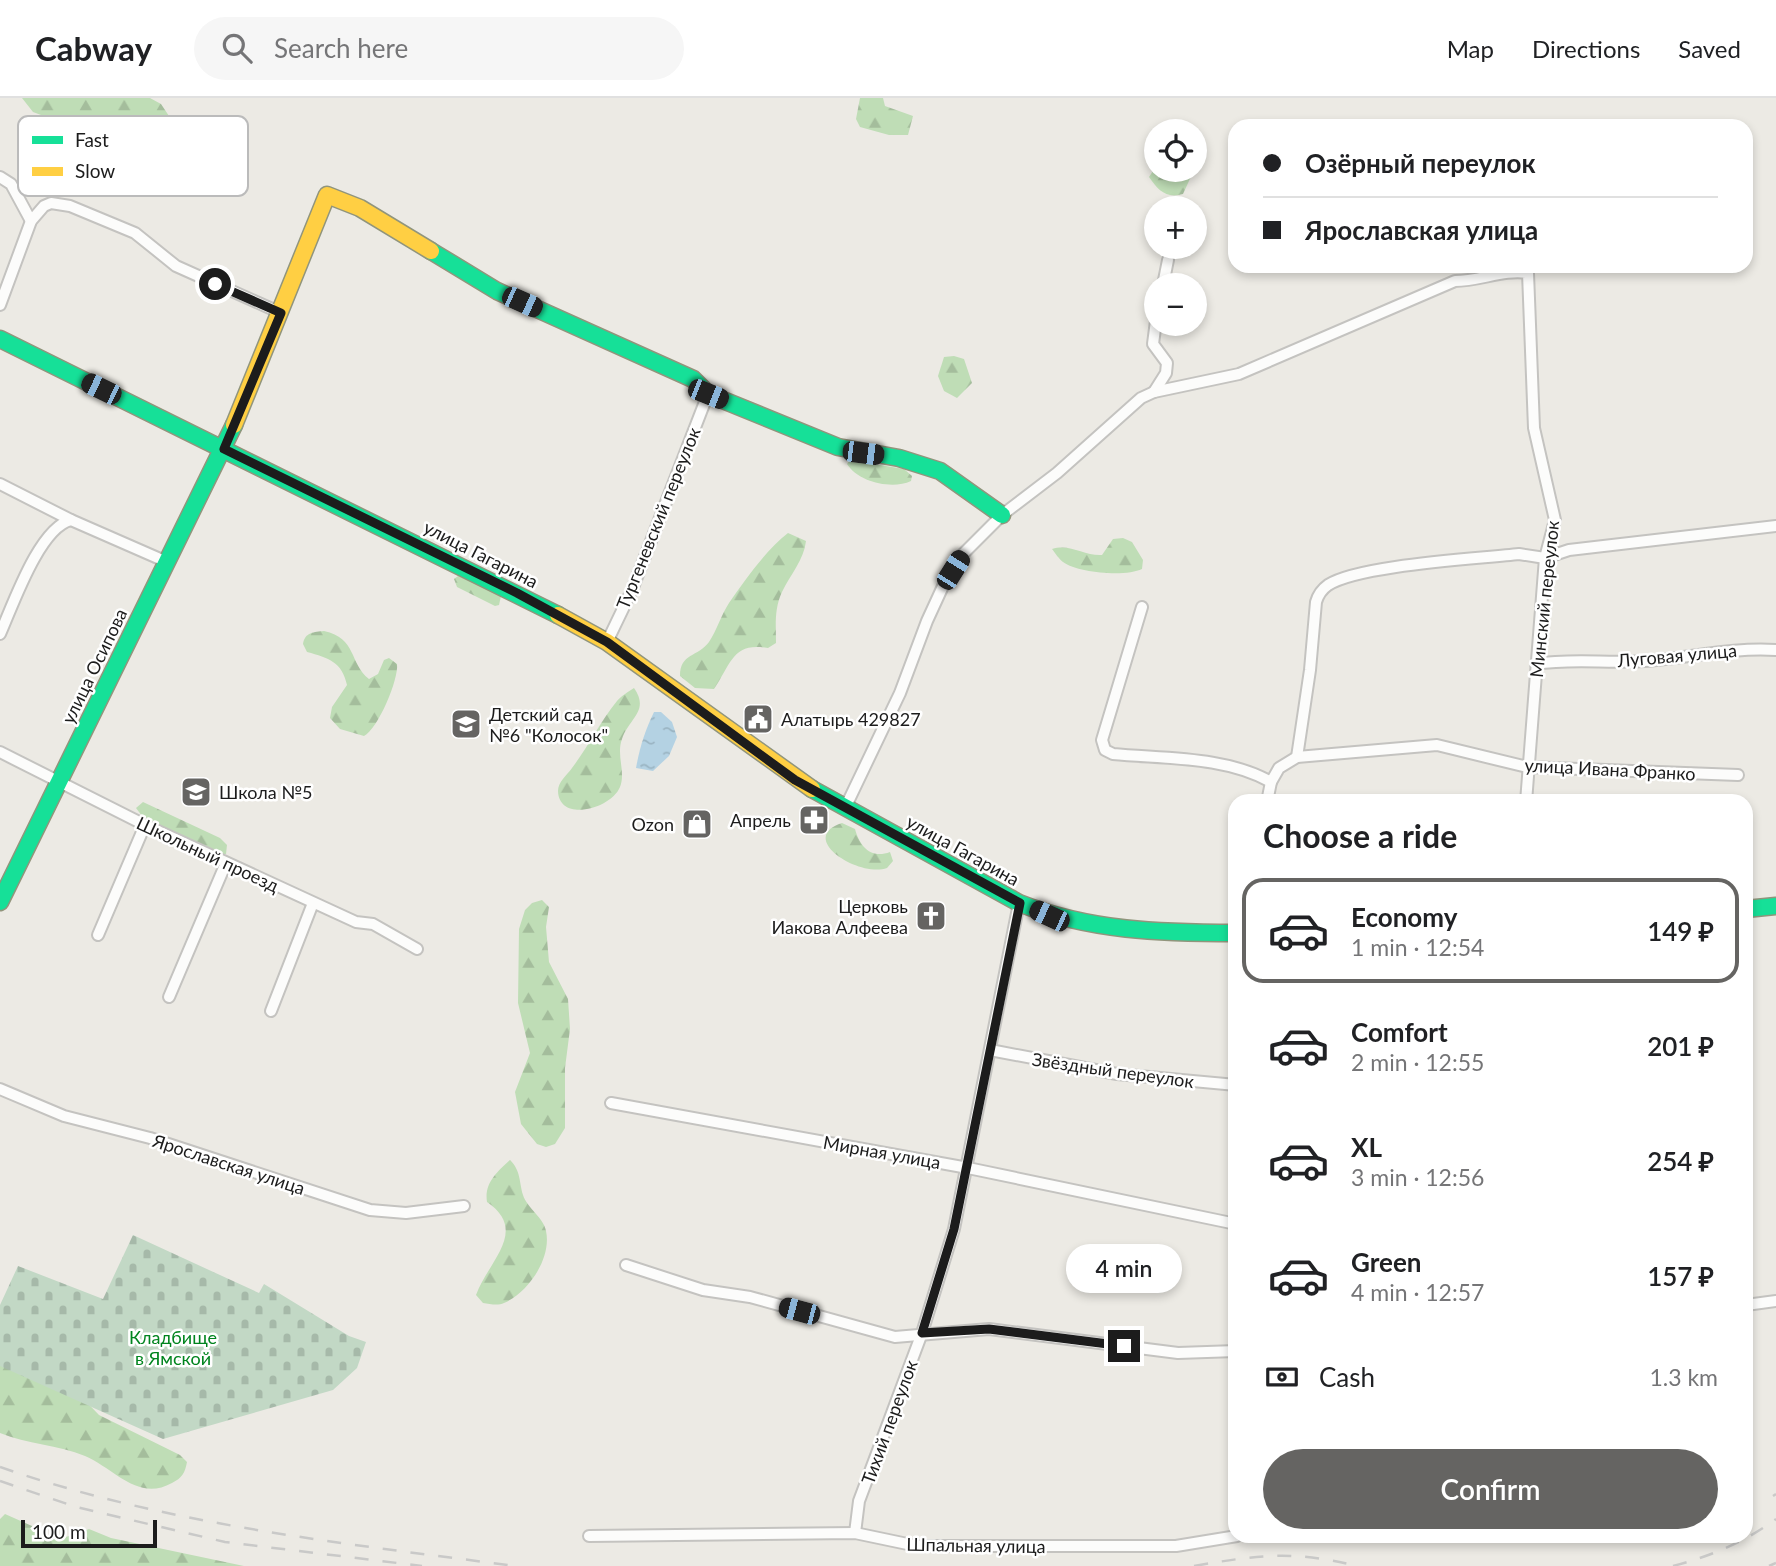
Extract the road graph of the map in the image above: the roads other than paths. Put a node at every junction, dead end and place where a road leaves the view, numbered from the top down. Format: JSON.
{"nodes":[{"id":1,"x":0,"y":177,"type":"edge"},
{"id":2,"x":31,"y":221,"type":"junction"},
{"id":3,"x":1168,"y":260,"type":"dead end"},
{"id":4,"x":1165,"y":273,"type":"edge"},
{"id":5,"x":1506,"y":273,"type":"edge"},
{"id":6,"x":1528,"y":273,"type":"edge"},
{"id":7,"x":0,"y":305,"type":"edge"},
{"id":8,"x":281,"y":313,"type":"junction"},
{"id":9,"x":1154,"y":336,"type":"edge"},
{"id":10,"x":0,"y":338,"type":"edge"},
{"id":11,"x":1154,"y":392,"type":"junction"},
{"id":12,"x":708,"y":394,"type":"junction"},
{"id":13,"x":224,"y":449,"type":"junction"},
{"id":14,"x":0,"y":484,"type":"edge"},
{"id":15,"x":1002,"y":515,"type":"junction"},
{"id":16,"x":71,"y":520,"type":"junction"},
{"id":17,"x":1776,"y":526,"type":"edge"},
{"id":18,"x":1545,"y":558,"type":"junction"},
{"id":19,"x":167,"y":562,"type":"junction"},
{"id":20,"x":1142,"y":607,"type":"dead end"},
{"id":21,"x":0,"y":634,"type":"edge"},
{"id":22,"x":607,"y":642,"type":"junction"},
{"id":23,"x":1776,"y":650,"type":"edge"},
{"id":24,"x":1536,"y":664,"type":"junction"},
{"id":25,"x":0,"y":752,"type":"edge"},
{"id":26,"x":1297,"y":757,"type":"junction"},
{"id":27,"x":1527,"y":767,"type":"junction"},
{"id":28,"x":1738,"y":775,"type":"dead end"},
{"id":29,"x":59,"y":781,"type":"junction"},
{"id":30,"x":1271,"y":782,"type":"junction"},
{"id":31,"x":1269,"y":794,"type":"edge"},
{"id":32,"x":1526,"y":794,"type":"edge"},
{"id":33,"x":846,"y":806,"type":"junction"},
{"id":34,"x":145,"y":825,"type":"junction"},
{"id":35,"x":226,"y":863,"type":"junction"},
{"id":36,"x":0,"y":902,"type":"edge"},
{"id":37,"x":313,"y":903,"type":"junction"},
{"id":38,"x":1020,"y":903,"type":"junction"},
{"id":39,"x":1776,"y":906,"type":"edge"},
{"id":40,"x":1753,"y":908,"type":"edge"},
{"id":41,"x":1228,"y":933,"type":"edge"},
{"id":42,"x":98,"y":935,"type":"dead end"},
{"id":43,"x":417,"y":950,"type":"dead end"},
{"id":44,"x":169,"y":997,"type":"dead end"},
{"id":45,"x":271,"y":1011,"type":"dead end"},
{"id":46,"x":990,"y":1050,"type":"junction"},
{"id":47,"x":1228,"y":1084,"type":"edge"},
{"id":48,"x":0,"y":1089,"type":"edge"},
{"id":49,"x":611,"y":1103,"type":"dead end"},
{"id":50,"x":968,"y":1168,"type":"junction"},
{"id":51,"x":464,"y":1206,"type":"dead end"},
{"id":52,"x":1228,"y":1222,"type":"edge"},
{"id":53,"x":626,"y":1265,"type":"dead end"},
{"id":54,"x":1776,"y":1301,"type":"edge"},
{"id":55,"x":1753,"y":1304,"type":"edge"},
{"id":56,"x":922,"y":1333,"type":"junction"},
{"id":57,"x":1228,"y":1351,"type":"edge"},
{"id":58,"x":855,"y":1533,"type":"junction"},
{"id":59,"x":589,"y":1536,"type":"dead end"},
{"id":60,"x":1228,"y":1537,"type":"edge"}],
"edges":[{"from":1,"to":2,"type":"street"},
{"from":2,"to":7,"type":"street"},
{"from":2,"to":8,"type":"street"},
{"from":3,"to":4,"type":"street"},
{"from":5,"to":11,"type":"street","name":"Минский переулок"},
{"from":6,"to":18,"type":"street","name":"Минский переулок"},
{"from":8,"to":12,"type":"street","name":"улица Осипова"},
{"from":8,"to":13,"type":"street","name":"улица Осипова"},
{"from":9,"to":11,"type":"street"},
{"from":10,"to":13,"type":"street","name":"улица Гагарина"},
{"from":11,"to":15,"type":"street"},
{"from":12,"to":15,"type":"street"},
{"from":12,"to":22,"type":"street","name":"Тургеневский переулок"},
{"from":13,"to":19,"type":"street","name":"улица Осипова"},
{"from":13,"to":22,"type":"street","name":"улица Гагарина"},
{"from":14,"to":16,"type":"street"},
{"from":15,"to":33,"type":"street"},
{"from":16,"to":19,"type":"street"},
{"from":16,"to":21,"type":"street"},
{"from":17,"to":18,"type":"street"},
{"from":18,"to":24,"type":"street","name":"Минский переулок"},
{"from":18,"to":26,"type":"street"},
{"from":19,"to":29,"type":"street","name":"улица Осипова"},
{"from":20,"to":30,"type":"street"},
{"from":22,"to":33,"type":"street","name":"улица Гагарина"},
{"from":23,"to":24,"type":"street","name":"Луговая улица"},
{"from":24,"to":27,"type":"street","name":"Минский переулок"},
{"from":25,"to":29,"type":"street","name":"Школьный проезд"},
{"from":26,"to":27,"type":"street","name":"улица Ивана Франко"},
{"from":26,"to":30,"type":"street"},
{"from":27,"to":28,"type":"street","name":"улица Ивана Франко"},
{"from":27,"to":32,"type":"street","name":"Минский переулок"},
{"from":29,"to":34,"type":"street","name":"Школьный проезд"},
{"from":29,"to":36,"type":"street","name":"улица Осипова"},
{"from":30,"to":31,"type":"street"},
{"from":33,"to":38,"type":"street","name":"улица Гагарина"},
{"from":34,"to":35,"type":"street","name":"Школьный проезд"},
{"from":34,"to":42,"type":"street"},
{"from":35,"to":37,"type":"street","name":"Школьный проезд"},
{"from":35,"to":44,"type":"street"},
{"from":37,"to":43,"type":"street","name":"Школьный проезд"},
{"from":37,"to":45,"type":"street"},
{"from":38,"to":41,"type":"street","name":"улица Гагарина"},
{"from":38,"to":46,"type":"street","name":"Тихий переулок"},
{"from":39,"to":40,"type":"street"},
{"from":46,"to":47,"type":"street","name":"Звёздный переулок"},
{"from":46,"to":50,"type":"street","name":"Тихий переулок"},
{"from":48,"to":51,"type":"street","name":"Ярославская улица"},
{"from":49,"to":50,"type":"street","name":"Мирная улица"},
{"from":50,"to":52,"type":"street","name":"Мирная улица"},
{"from":50,"to":56,"type":"street","name":"Тихий переулок"},
{"from":53,"to":56,"type":"street"},
{"from":54,"to":55,"type":"street"},
{"from":56,"to":57,"type":"street"},
{"from":56,"to":58,"type":"street","name":"Тихий переулок"},
{"from":58,"to":59,"type":"street","name":"Шпальная улица"},
{"from":58,"to":60,"type":"street","name":"Шпальная улица"}]}
